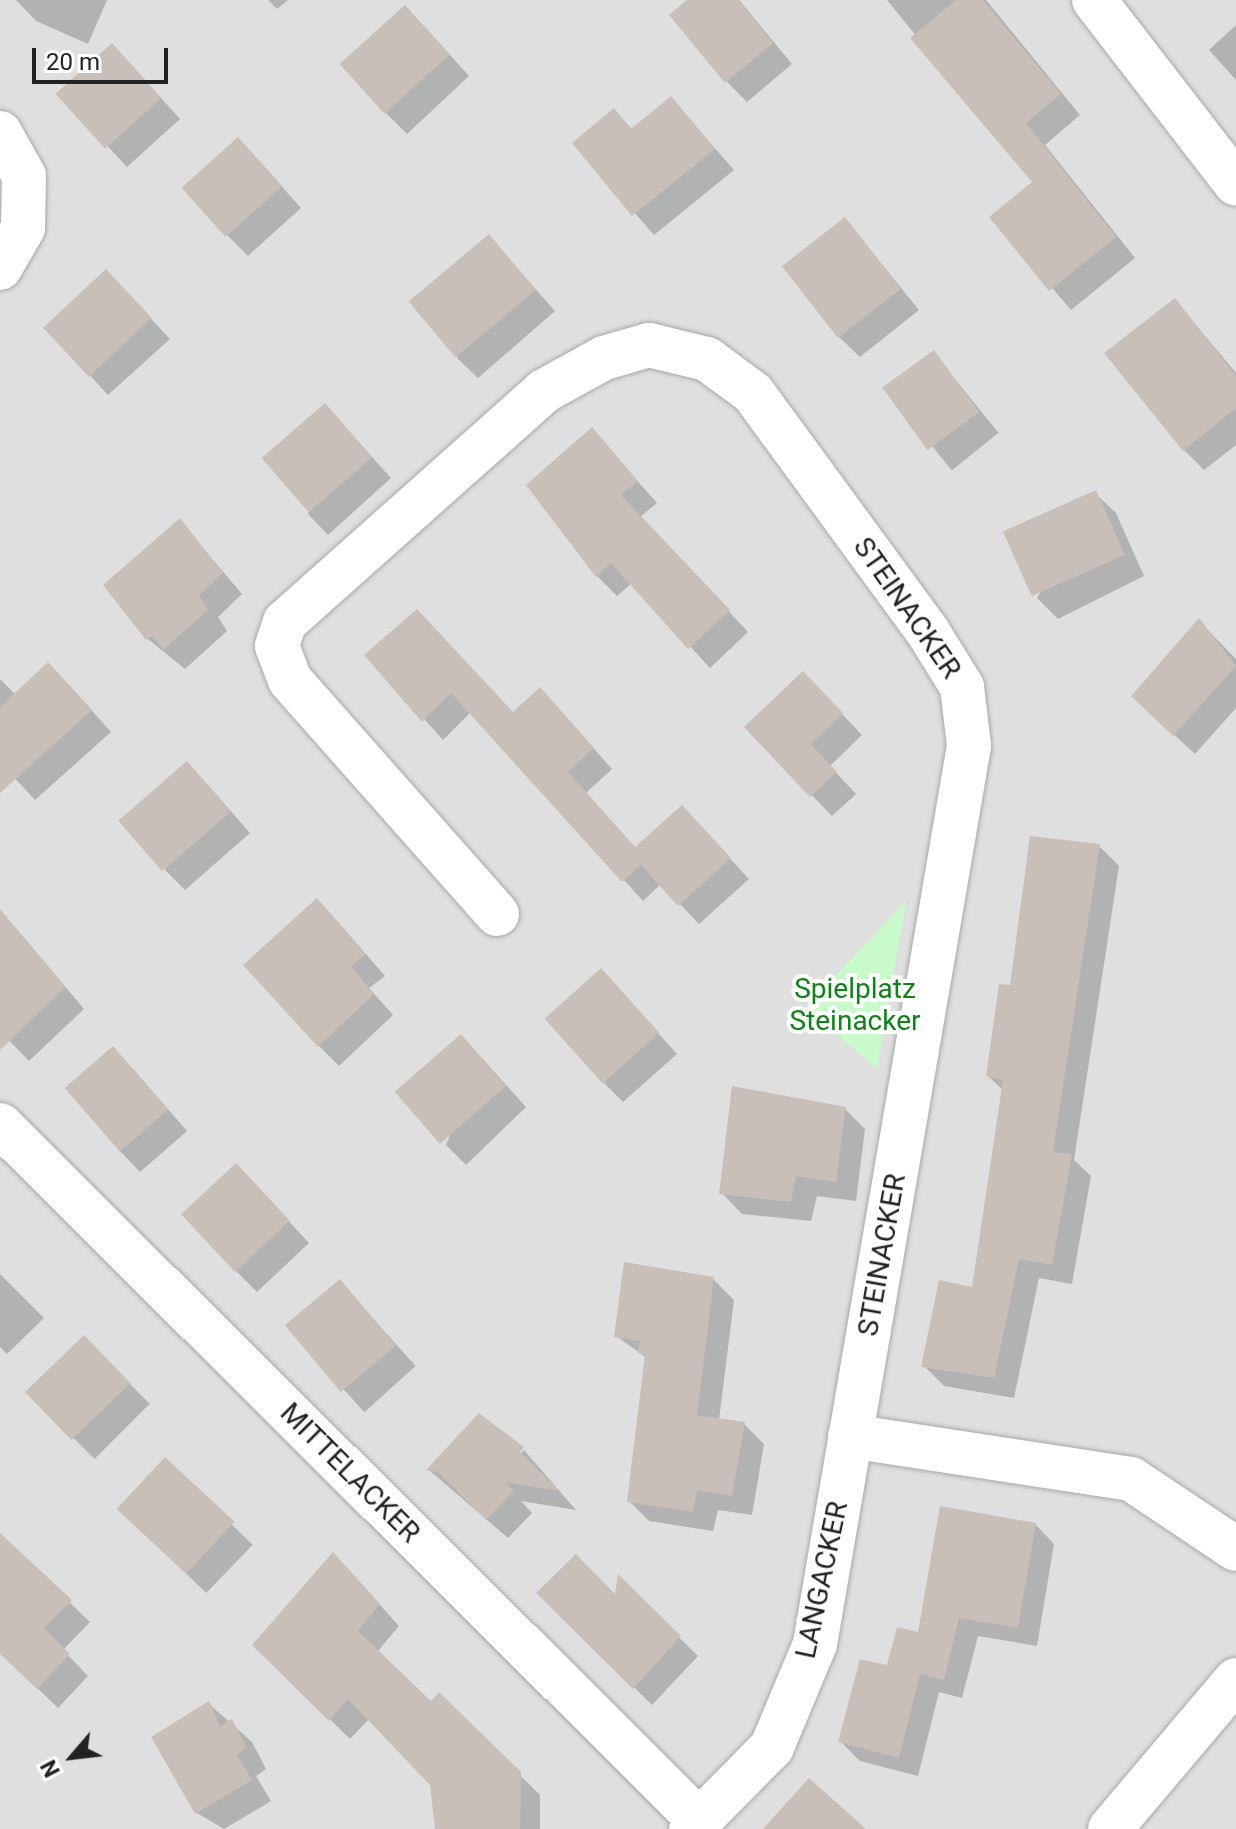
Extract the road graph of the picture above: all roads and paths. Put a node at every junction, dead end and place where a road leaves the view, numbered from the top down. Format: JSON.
{"nodes":[{"id":1,"x":1094,"y":0,"type":"edge"},
{"id":2,"x":0,"y":133,"type":"edge"},
{"id":3,"x":1236,"y":184,"type":"edge"},
{"id":4,"x":0,"y":268,"type":"edge"},
{"id":5,"x":497,"y":914,"type":"dead end"},
{"id":6,"x":0,"y":1125,"type":"edge"},
{"id":7,"x":850,"y":1436,"type":"junction"},
{"id":8,"x":1236,"y":1549,"type":"edge"},
{"id":9,"x":1236,"y":1680,"type":"edge"},
{"id":10,"x":695,"y":1825,"type":"edge"},
{"id":11,"x":1110,"y":1829,"type":"edge"}],
"edges":[{"from":1,"to":3,"type":"street"},
{"from":2,"to":4,"type":"street"},
{"from":5,"to":7,"type":"street","name":"STEINACKER"},
{"from":6,"to":10,"type":"street","name":"MITTELACKER"},
{"from":7,"to":8,"type":"street"},
{"from":7,"to":10,"type":"street","name":"LANGACKER"},
{"from":9,"to":11,"type":"street"}]}
